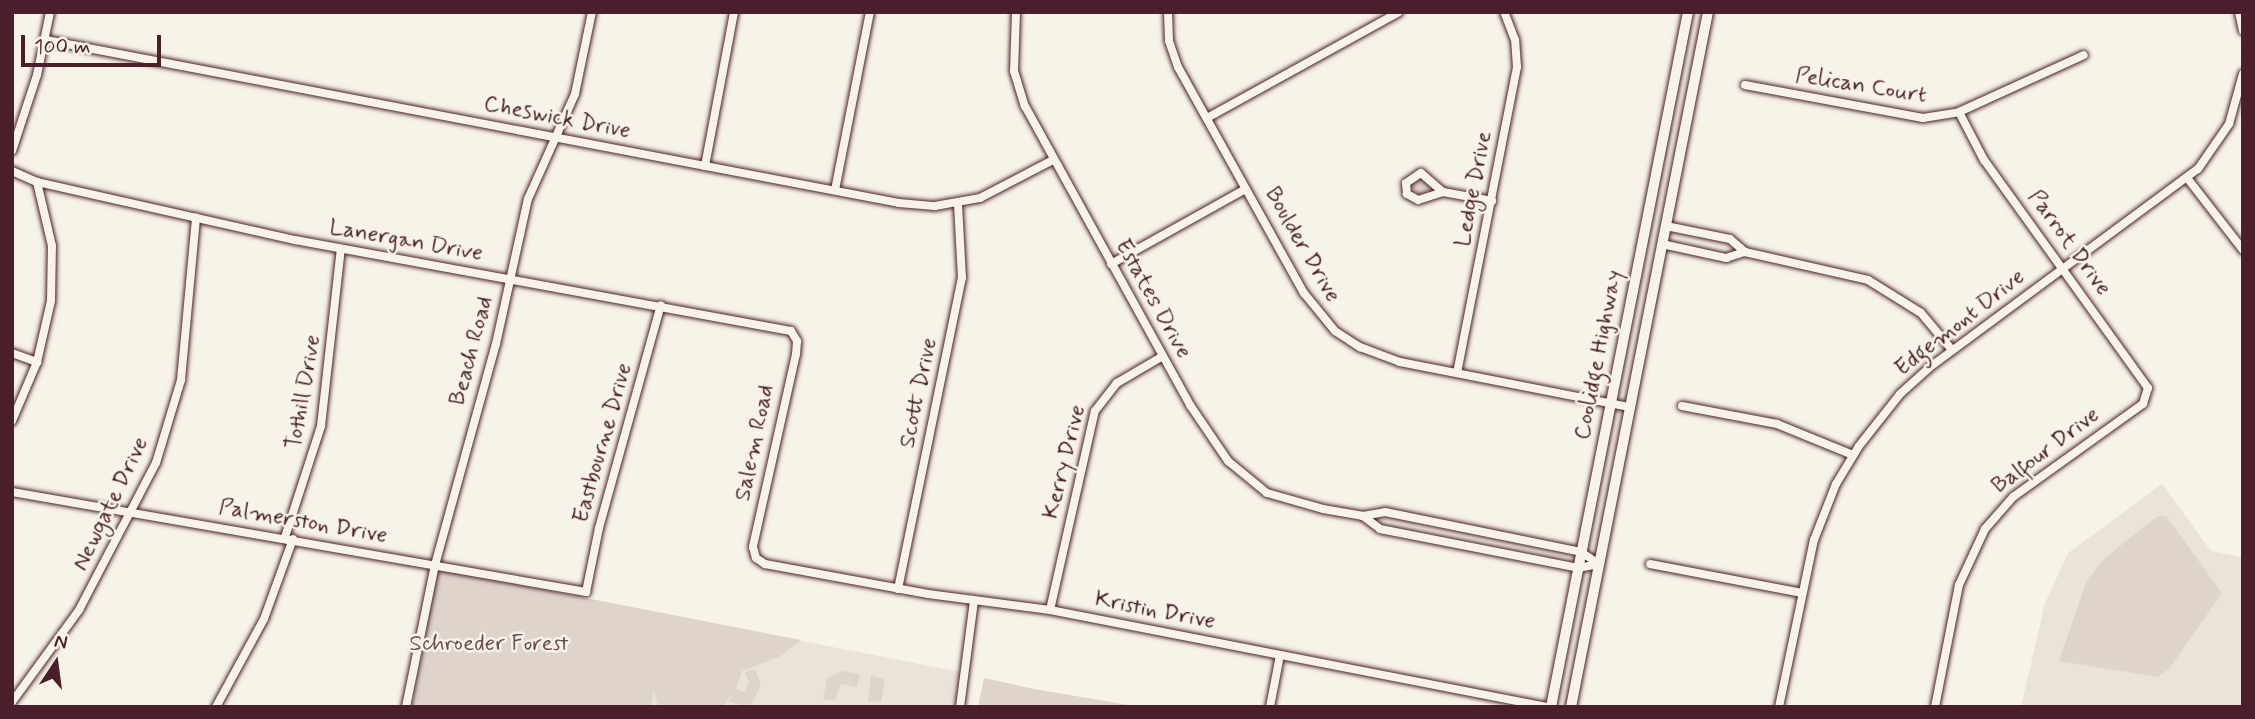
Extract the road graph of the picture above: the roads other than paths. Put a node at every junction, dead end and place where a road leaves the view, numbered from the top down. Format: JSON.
{"nodes":[{"id":1,"x":50,"y":12,"type":"edge"},
{"id":2,"x":592,"y":12,"type":"edge"},
{"id":3,"x":734,"y":12,"type":"edge"},
{"id":4,"x":870,"y":12,"type":"edge"},
{"id":5,"x":1016,"y":12,"type":"edge"},
{"id":6,"x":1168,"y":12,"type":"edge"},
{"id":7,"x":1399,"y":12,"type":"edge"},
{"id":8,"x":1504,"y":12,"type":"edge"},
{"id":9,"x":1688,"y":12,"type":"edge"},
{"id":10,"x":1708,"y":12,"type":"edge"},
{"id":11,"x":2239,"y":12,"type":"edge"},
{"id":12,"x":2243,"y":31,"type":"edge"},
{"id":13,"x":46,"y":40,"type":"junction"},
{"id":14,"x":2084,"y":55,"type":"dead end"},
{"id":15,"x":2243,"y":74,"type":"edge"},
{"id":16,"x":1745,"y":85,"type":"dead end"},
{"id":17,"x":1959,"y":112,"type":"junction"},
{"id":18,"x":1207,"y":118,"type":"junction"},
{"id":19,"x":558,"y":137,"type":"junction"},
{"id":20,"x":12,"y":151,"type":"edge"},
{"id":21,"x":1053,"y":160,"type":"junction"},
{"id":22,"x":705,"y":166,"type":"junction"},
{"id":23,"x":12,"y":171,"type":"edge"},
{"id":24,"x":2188,"y":178,"type":"junction"},
{"id":25,"x":37,"y":182,"type":"junction"},
{"id":26,"x":1246,"y":189,"type":"junction"},
{"id":27,"x":835,"y":190,"type":"junction"},
{"id":28,"x":1443,"y":192,"type":"junction"},
{"id":29,"x":1492,"y":201,"type":"junction"},
{"id":30,"x":958,"y":203,"type":"junction"},
{"id":31,"x":196,"y":218,"type":"junction"},
{"id":32,"x":1666,"y":226,"type":"junction"},
{"id":33,"x":1662,"y":244,"type":"junction"},
{"id":34,"x":341,"y":249,"type":"junction"},
{"id":35,"x":2243,"y":250,"type":"edge"},
{"id":36,"x":1745,"y":252,"type":"junction"},
{"id":37,"x":1111,"y":264,"type":"junction"},
{"id":38,"x":2064,"y":268,"type":"junction"},
{"id":39,"x":511,"y":280,"type":"junction"},
{"id":40,"x":661,"y":305,"type":"junction"},
{"id":41,"x":796,"y":336,"type":"joint"},
{"id":42,"x":1952,"y":350,"type":"junction"},
{"id":43,"x":12,"y":353,"type":"edge"},
{"id":44,"x":1163,"y":356,"type":"junction"},
{"id":45,"x":37,"y":362,"type":"junction"},
{"id":46,"x":1457,"y":373,"type":"junction"},
{"id":47,"x":2147,"y":396,"type":"joint"},
{"id":48,"x":1611,"y":403,"type":"junction"},
{"id":49,"x":1682,"y":406,"type":"dead end"},
{"id":50,"x":1630,"y":407,"type":"junction"},
{"id":51,"x":12,"y":421,"type":"edge"},
{"id":52,"x":1853,"y":455,"type":"junction"},
{"id":53,"x":12,"y":492,"type":"edge"},
{"id":54,"x":130,"y":511,"type":"junction"},
{"id":55,"x":1363,"y":516,"type":"junction"},
{"id":56,"x":289,"y":538,"type":"junction"},
{"id":57,"x":1581,"y":552,"type":"junction"},
{"id":58,"x":756,"y":558,"type":"joint"},
{"id":59,"x":1599,"y":564,"type":"junction"},
{"id":60,"x":1650,"y":564,"type":"dead end"},
{"id":61,"x":435,"y":565,"type":"junction"},
{"id":62,"x":1578,"y":568,"type":"junction"},
{"id":63,"x":898,"y":589,"type":"junction"},
{"id":64,"x":586,"y":592,"type":"joint"},
{"id":65,"x":1802,"y":593,"type":"junction"},
{"id":66,"x":974,"y":600,"type":"junction"},
{"id":67,"x":1050,"y":610,"type":"junction"},
{"id":68,"x":1280,"y":655,"type":"junction"},
{"id":69,"x":12,"y":702,"type":"edge"},
{"id":70,"x":216,"y":707,"type":"edge"},
{"id":71,"x":406,"y":707,"type":"edge"},
{"id":72,"x":960,"y":707,"type":"edge"},
{"id":73,"x":1270,"y":707,"type":"edge"},
{"id":74,"x":1549,"y":707,"type":"edge"},
{"id":75,"x":1571,"y":707,"type":"edge"},
{"id":76,"x":1779,"y":707,"type":"edge"},
{"id":77,"x":1935,"y":707,"type":"edge"}],
"edges":[{"from":1,"to":13,"type":"street"},
{"from":2,"to":19,"type":"street","name":"Beach Road"},
{"from":3,"to":22,"type":"street"},
{"from":4,"to":27,"type":"street"},
{"from":5,"to":21,"type":"street","name":"Estates Drive"},
{"from":6,"to":18,"type":"street","name":"Boulder Drive"},
{"from":7,"to":18,"type":"street"},
{"from":8,"to":29,"type":"street","name":"Ledge Drive"},
{"from":9,"to":48,"type":"main road","name":"Coolidge Highway"},
{"from":10,"to":32,"type":"main road","name":"Coolidge Highway"},
{"from":11,"to":12,"type":"street"},
{"from":13,"to":19,"type":"street","name":"Cheswick Drive"},
{"from":13,"to":20,"type":"street"},
{"from":14,"to":17,"type":"street","name":"Pelican Court"},
{"from":15,"to":24,"type":"street","name":"Edgemont Drive"},
{"from":16,"to":17,"type":"street","name":"Pelican Court"},
{"from":17,"to":38,"type":"street","name":"Parrot Drive"},
{"from":18,"to":26,"type":"street","name":"Boulder Drive"},
{"from":19,"to":22,"type":"street","name":"Cheswick Drive"},
{"from":19,"to":39,"type":"street","name":"Beach Road"},
{"from":21,"to":30,"type":"street","name":"Cheswick Drive"},
{"from":21,"to":37,"type":"street","name":"Estates Drive"},
{"from":22,"to":27,"type":"street","name":"Cheswick Drive"},
{"from":23,"to":25,"type":"street","name":"Lanergan Drive"},
{"from":24,"to":35,"type":"street"},
{"from":24,"to":38,"type":"street","name":"Edgemont Drive"},
{"from":25,"to":31,"type":"street","name":"Lanergan Drive"},
{"from":25,"to":45,"type":"street"},
{"from":26,"to":37,"type":"street"},
{"from":26,"to":46,"type":"street","name":"Boulder Drive"},
{"from":27,"to":30,"type":"street","name":"Cheswick Drive"},
{"from":28,"to":28,"type":"street"},
{"from":28,"to":29,"type":"street"},
{"from":29,"to":46,"type":"street","name":"Ledge Drive"},
{"from":30,"to":63,"type":"street","name":"Scott Drive"},
{"from":31,"to":34,"type":"street","name":"Lanergan Drive"},
{"from":31,"to":54,"type":"street","name":"Newgate Drive"},
{"from":32,"to":33,"type":"main road","name":"Coolidge Highway"},
{"from":32,"to":36,"type":"street"},
{"from":33,"to":36,"type":"street"},
{"from":33,"to":50,"type":"main road","name":"Coolidge Highway"},
{"from":34,"to":39,"type":"street","name":"Lanergan Drive"},
{"from":34,"to":56,"type":"street","name":"Tothill Drive"},
{"from":36,"to":42,"type":"street"},
{"from":37,"to":44,"type":"street","name":"Estates Drive"},
{"from":38,"to":42,"type":"street","name":"Edgemont Drive"},
{"from":38,"to":47,"type":"street","name":"Parrot Drive"},
{"from":39,"to":40,"type":"street","name":"Lanergan Drive"},
{"from":39,"to":61,"type":"street","name":"Beach Road"},
{"from":40,"to":41,"type":"street","name":"Lanergan Drive"},
{"from":40,"to":64,"type":"street","name":"Eastbourne Drive"},
{"from":41,"to":58,"type":"street","name":"Salem Road"},
{"from":42,"to":52,"type":"street","name":"Edgemont Drive"},
{"from":43,"to":45,"type":"street"},
{"from":44,"to":55,"type":"street","name":"Estates Drive"},
{"from":44,"to":67,"type":"street","name":"Kerry Drive"},
{"from":45,"to":51,"type":"street"},
{"from":46,"to":48,"type":"street","name":"Boulder Drive"},
{"from":47,"to":77,"type":"street","name":"Balfour Drive"},
{"from":48,"to":50,"type":"street","name":"Boulder Drive"},
{"from":48,"to":57,"type":"main road","name":"Coolidge Highway"},
{"from":49,"to":52,"type":"street"},
{"from":50,"to":59,"type":"main road","name":"Coolidge Highway"},
{"from":52,"to":65,"type":"street","name":"Edgemont Drive"},
{"from":53,"to":54,"type":"street","name":"Palmerston Drive"},
{"from":54,"to":56,"type":"street","name":"Palmerston Drive"},
{"from":54,"to":69,"type":"street","name":"Newgate Drive"},
{"from":55,"to":57,"type":"street","name":"Estates Drive"},
{"from":55,"to":62,"type":"street","name":"Estates Drive"},
{"from":56,"to":61,"type":"street","name":"Palmerston Drive"},
{"from":56,"to":70,"type":"street","name":"Tothill Drive"},
{"from":57,"to":59,"type":"street","name":"Estates Drive"},
{"from":57,"to":62,"type":"main road","name":"Coolidge Highway"},
{"from":58,"to":63,"type":"street","name":"Kristin Drive"},
{"from":59,"to":62,"type":"street","name":"Estates Drive"},
{"from":59,"to":75,"type":"main road","name":"Coolidge Highway"},
{"from":60,"to":65,"type":"street"},
{"from":61,"to":64,"type":"street","name":"Palmerston Drive"},
{"from":61,"to":71,"type":"street","name":"Beach Road"},
{"from":62,"to":74,"type":"main road","name":"Coolidge Highway"},
{"from":63,"to":66,"type":"street","name":"Kristin Drive"},
{"from":65,"to":76,"type":"street","name":"Edgemont Drive"},
{"from":66,"to":67,"type":"street","name":"Kristin Drive"},
{"from":66,"to":72,"type":"street"},
{"from":67,"to":68,"type":"street","name":"Kristin Drive"},
{"from":68,"to":73,"type":"street"},
{"from":68,"to":74,"type":"street","name":"Kristin Drive"}]}
